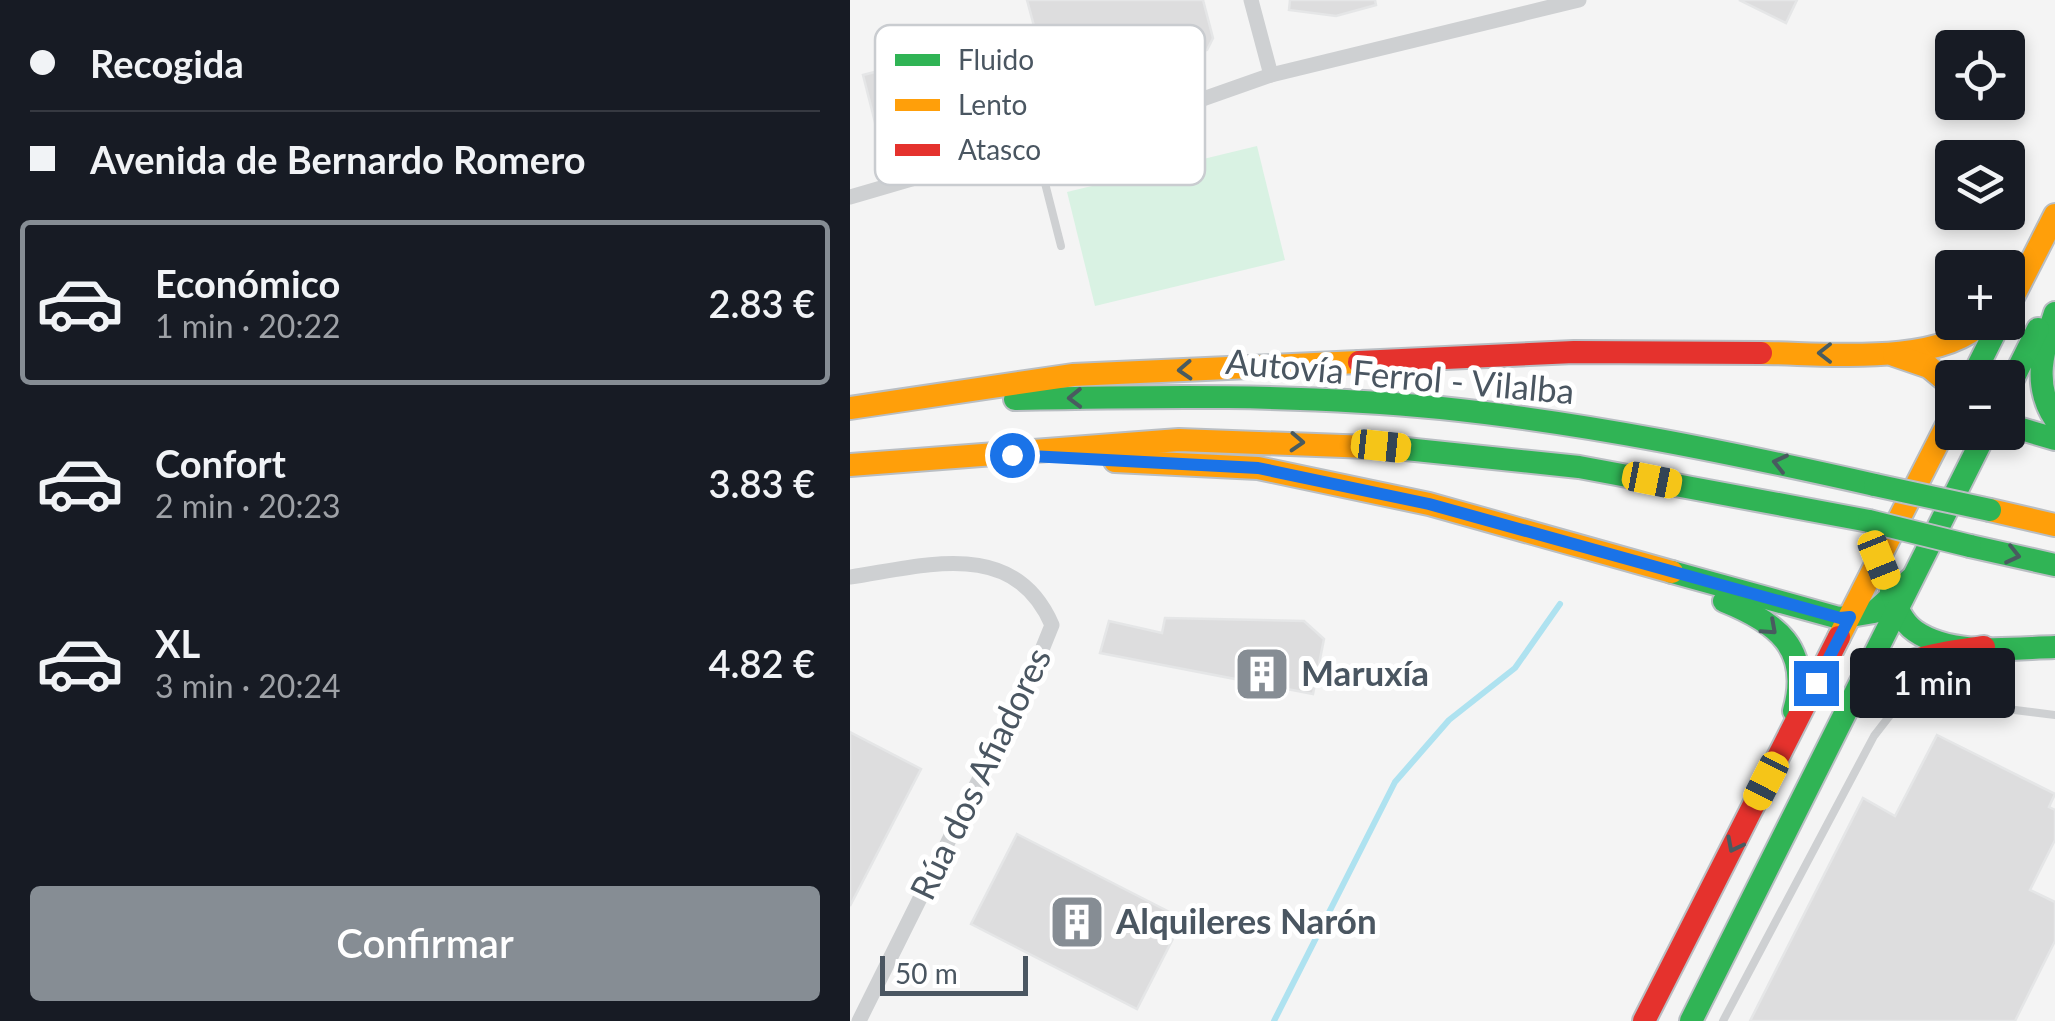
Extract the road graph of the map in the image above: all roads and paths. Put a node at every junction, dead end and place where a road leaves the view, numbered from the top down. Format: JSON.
{"nodes":[{"id":1,"x":1250,"y":0,"type":"edge"},
{"id":2,"x":1579,"y":0,"type":"edge"},
{"id":3,"x":1271,"y":74,"type":"junction"},
{"id":4,"x":1205,"y":98,"type":"edge"},
{"id":5,"x":891,"y":185,"type":"edge"},
{"id":6,"x":1046,"y":185,"type":"edge"},
{"id":7,"x":850,"y":197,"type":"edge"},
{"id":8,"x":2055,"y":214,"type":"edge"},
{"id":9,"x":2040,"y":243,"type":"junction"},
{"id":10,"x":1061,"y":246,"type":"dead end"},
{"id":11,"x":2025,"y":267,"type":"edge"},
{"id":12,"x":2025,"y":273,"type":"edge"},
{"id":13,"x":2055,"y":295,"type":"edge"},
{"id":14,"x":2055,"y":313,"type":"edge"},
{"id":15,"x":1963,"y":340,"type":"edge"},
{"id":16,"x":1888,"y":353,"type":"junction"},
{"id":17,"x":2022,"y":360,"type":"edge"},
{"id":18,"x":1935,"y":373,"type":"edge"},
{"id":19,"x":850,"y":409,"type":"edge"},
{"id":20,"x":2055,"y":419,"type":"edge"},
{"id":21,"x":2025,"y":430,"type":"edge"},
{"id":22,"x":2055,"y":438,"type":"edge"},
{"id":23,"x":1937,"y":450,"type":"edge"},
{"id":24,"x":1973,"y":450,"type":"edge"},
{"id":25,"x":977,"y":453,"type":"junction"},
{"id":26,"x":850,"y":465,"type":"edge"},
{"id":27,"x":2055,"y":525,"type":"edge"},
{"id":28,"x":1552,"y":538,"type":"junction"},
{"id":29,"x":1879,"y":560,"type":"junction"},
{"id":30,"x":2055,"y":565,"type":"edge"},
{"id":31,"x":850,"y":578,"type":"edge"},
{"id":32,"x":1895,"y":603,"type":"junction"},
{"id":33,"x":1850,"y":617,"type":"junction"},
{"id":34,"x":1984,"y":647,"type":"junction"},
{"id":35,"x":2055,"y":648,"type":"edge"},
{"id":36,"x":2055,"y":714,"type":"edge"},
{"id":37,"x":1766,"y":781,"type":"junction"},
{"id":38,"x":1799,"y":802,"type":"junction"},
{"id":39,"x":859,"y":1021,"type":"edge"},
{"id":40,"x":1644,"y":1021,"type":"edge"},
{"id":41,"x":1692,"y":1021,"type":"edge"},
{"id":42,"x":1723,"y":1021,"type":"edge"}],
"edges":[{"from":1,"to":3,"type":"street"},
{"from":2,"to":3,"type":"street"},
{"from":3,"to":4,"type":"street"},
{"from":5,"to":7,"type":"street"},
{"from":6,"to":10,"type":"lane"},
{"from":8,"to":9,"type":"highway"},
{"from":9,"to":11,"type":"highway"},
{"from":9,"to":12,"type":"highway"},
{"from":13,"to":17,"type":"highway"},
{"from":14,"to":20,"type":"highway"},
{"from":15,"to":16,"type":"highway"},
{"from":16,"to":18,"type":"highway"},
{"from":16,"to":19,"type":"highway","one_way":true},
{"from":27,"to":19,"type":"highway","name":"Autovía Ferrol - Vilalba","one_way":true,"bridge":true},
{"from":21,"to":22,"type":"highway"},
{"from":23,"to":29,"type":"highway"},
{"from":24,"to":32,"type":"highway"},
{"from":25,"to":26,"type":"highway","name":"Autovía Ferrol - Vilalba"},
{"from":25,"to":28,"type":"highway"},
{"from":25,"to":30,"type":"highway","name":"Autovía Ferrol - Vilalba","one_way":true,"bridge":true},
{"from":28,"to":33,"type":"highway"},
{"from":28,"to":37,"type":"highway","one_way":true},
{"from":29,"to":32,"type":"highway"},
{"from":29,"to":33,"type":"highway"},
{"from":31,"to":39,"type":"street","name":"Rúa dos Afiadores"},
{"from":32,"to":33,"type":"highway"},
{"from":32,"to":34,"type":"highway"},
{"from":32,"to":38,"type":"highway"},
{"from":33,"to":37,"type":"highway"},
{"from":34,"to":35,"type":"highway"},
{"from":34,"to":38,"type":"highway"},
{"from":36,"to":42,"type":"lane"},
{"from":37,"to":40,"type":"highway","one_way":true},
{"from":38,"to":41,"type":"highway"}]}
